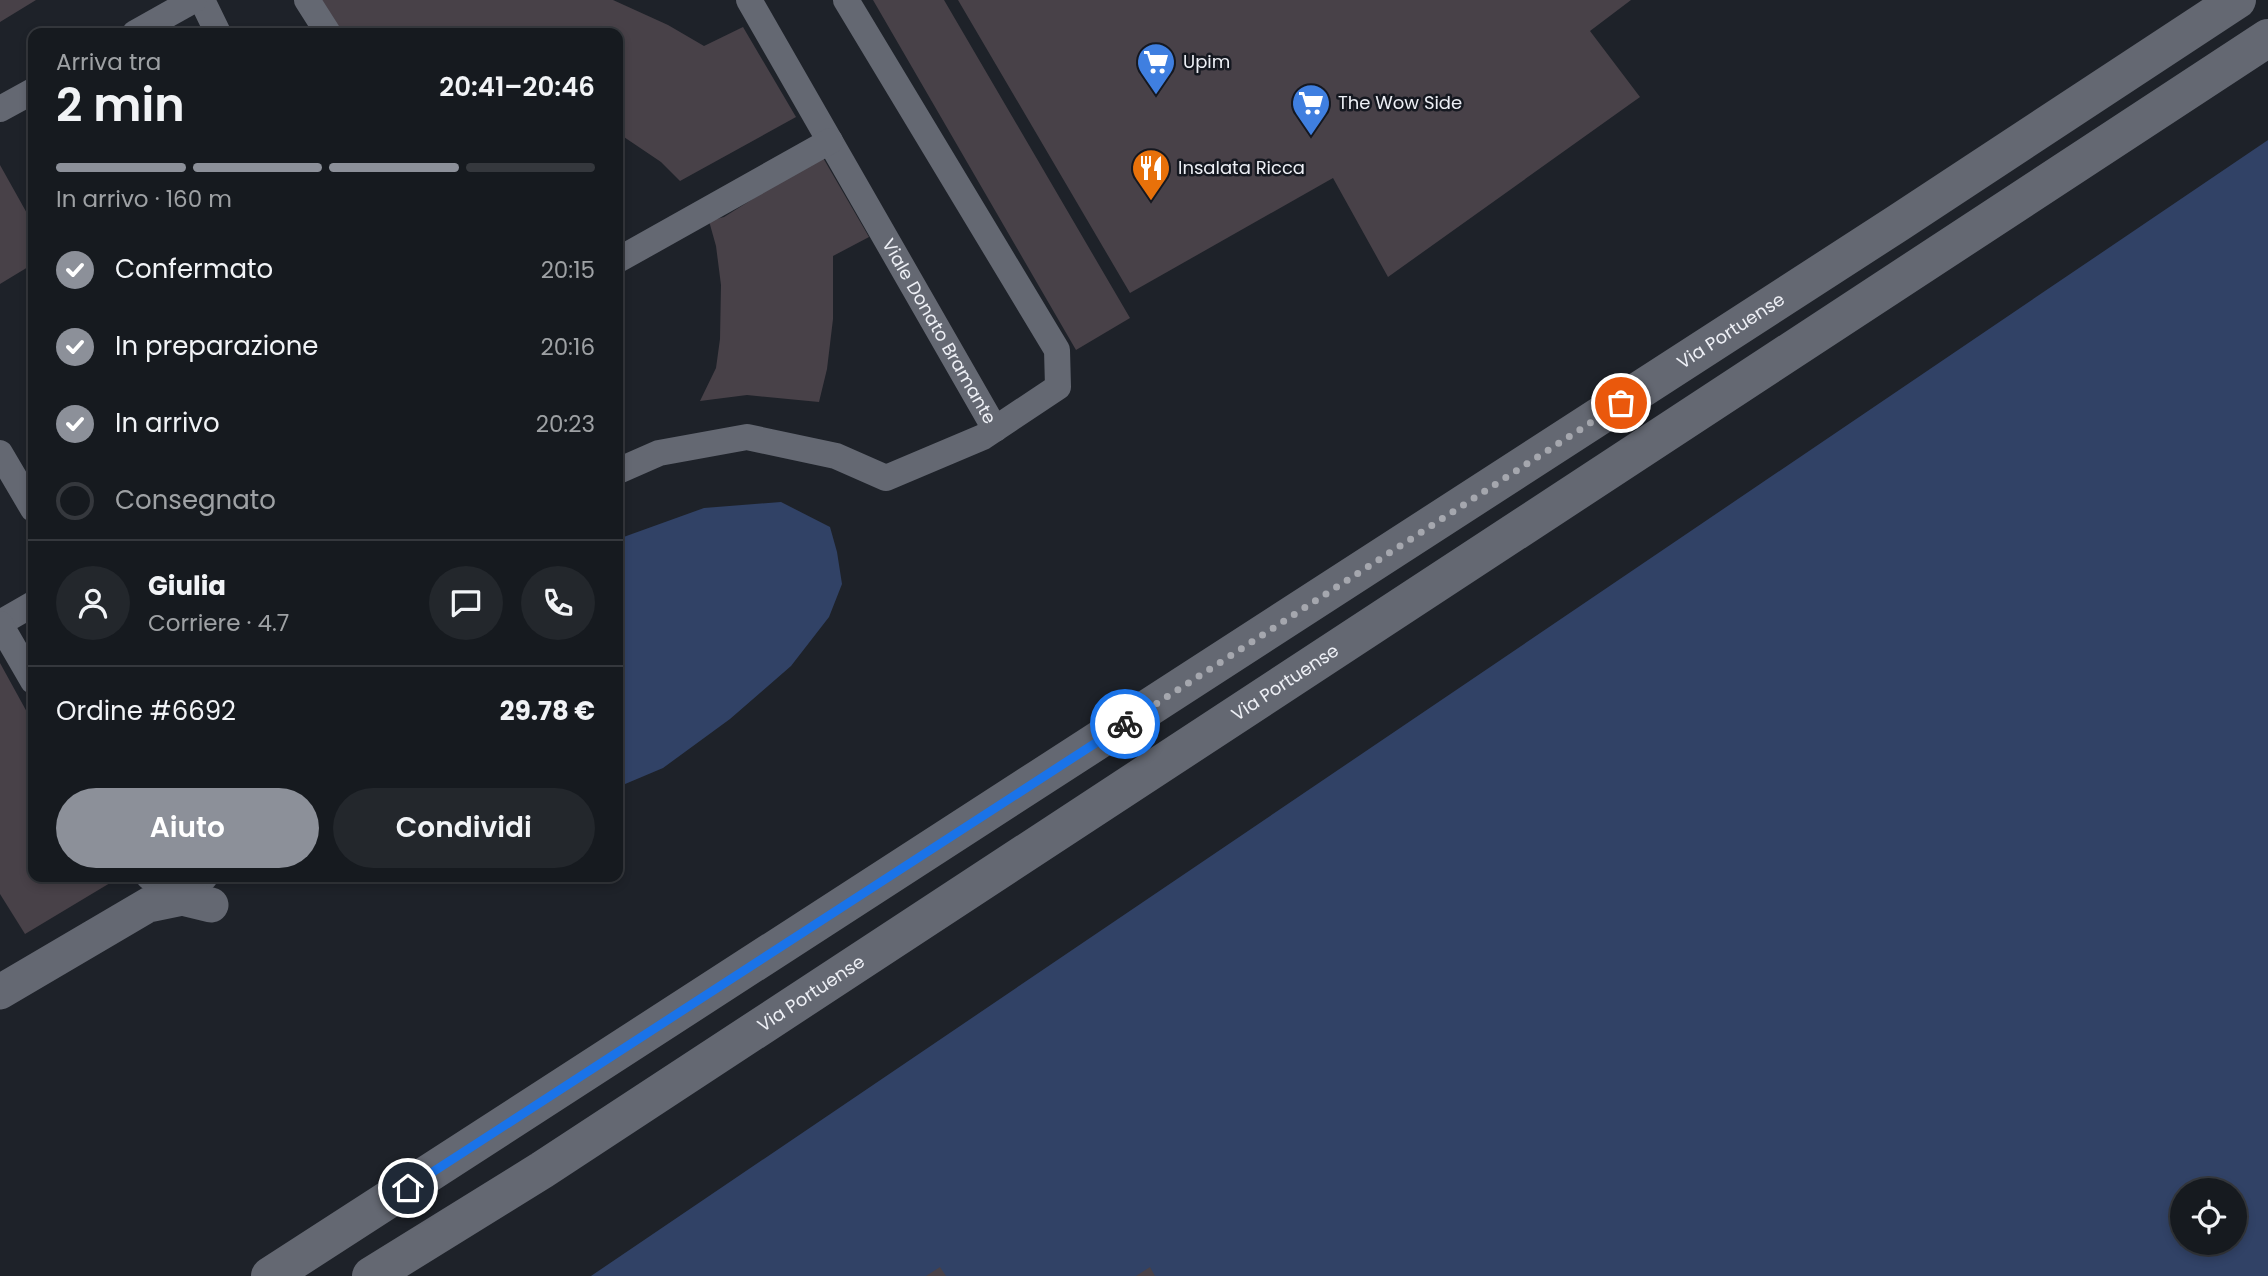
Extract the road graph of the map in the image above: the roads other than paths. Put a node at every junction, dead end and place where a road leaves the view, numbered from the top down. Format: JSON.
{"nodes":[{"id":1,"x":194,"y":0,"type":"edge"},
{"id":2,"x":202,"y":0,"type":"edge"},
{"id":3,"x":307,"y":0,"type":"edge"},
{"id":4,"x":750,"y":0,"type":"edge"},
{"id":5,"x":846,"y":0,"type":"edge"},
{"id":6,"x":2237,"y":0,"type":"edge"},
{"id":7,"x":144,"y":28,"type":"edge"},
{"id":8,"x":216,"y":28,"type":"edge"},
{"id":9,"x":325,"y":28,"type":"edge"},
{"id":10,"x":2268,"y":38,"type":"edge"},
{"id":11,"x":28,"y":94,"type":"edge"},
{"id":12,"x":0,"y":109,"type":"edge"},
{"id":13,"x":830,"y":141,"type":"junction"},
{"id":14,"x":623,"y":258,"type":"edge"},
{"id":15,"x":995,"y":429,"type":"junction"},
{"id":16,"x":0,"y":453,"type":"edge"},
{"id":17,"x":623,"y":469,"type":"edge"},
{"id":18,"x":28,"y":501,"type":"edge"},
{"id":19,"x":28,"y":607,"type":"edge"},
{"id":20,"x":0,"y":624,"type":"edge"},
{"id":21,"x":28,"y":672,"type":"edge"},
{"id":22,"x":158,"y":882,"type":"edge"},
{"id":23,"x":196,"y":882,"type":"edge"},
{"id":24,"x":208,"y":891,"type":"edge"},
{"id":25,"x":0,"y":992,"type":"edge"},
{"id":26,"x":270,"y":1276,"type":"edge"},
{"id":27,"x":371,"y":1276,"type":"edge"}],
"edges":[{"from":1,"to":7,"type":"street"},
{"from":2,"to":8,"type":"street"},
{"from":3,"to":9,"type":"street"},
{"from":4,"to":13,"type":"street","name":"Viale Donato Bramante"},
{"from":5,"to":15,"type":"street","name":"Viale Donato Bramante"},
{"from":6,"to":26,"type":"street","name":"Via Portuense"},
{"from":10,"to":27,"type":"street","name":"Via Portuense"},
{"from":11,"to":12,"type":"street"},
{"from":13,"to":14,"type":"street"},
{"from":13,"to":15,"type":"street","name":"Viale Donato Bramante"},
{"from":15,"to":17,"type":"street"},
{"from":16,"to":18,"type":"street"},
{"from":19,"to":20,"type":"street"},
{"from":20,"to":21,"type":"street"},
{"from":22,"to":23,"type":"street"},
{"from":24,"to":25,"type":"street"}]}
